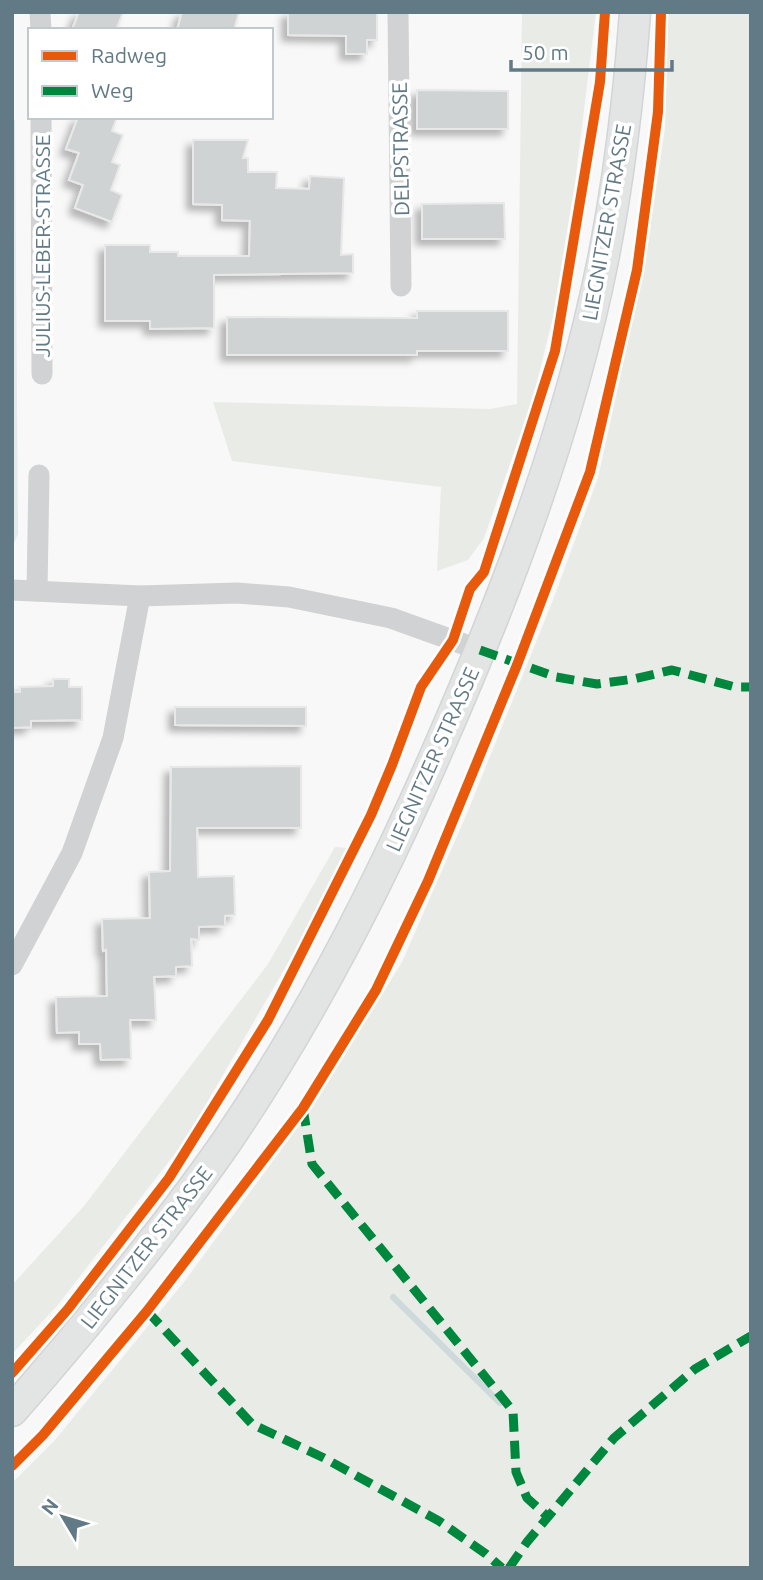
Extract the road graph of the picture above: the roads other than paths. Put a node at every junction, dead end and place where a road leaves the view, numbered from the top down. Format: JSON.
{"nodes":[{"id":1,"x":398,"y":12,"type":"edge"},
{"id":2,"x":635,"y":12,"type":"edge"},
{"id":3,"x":41,"y":119,"type":"edge"},
{"id":4,"x":401,"y":286,"type":"dead end"},
{"id":5,"x":42,"y":374,"type":"dead end"},
{"id":6,"x":40,"y":475,"type":"dead end"},
{"id":7,"x":12,"y":590,"type":"edge"},
{"id":8,"x":37,"y":590,"type":"junction"},
{"id":9,"x":140,"y":596,"type":"junction"},
{"id":10,"x":480,"y":650,"type":"junction"},
{"id":11,"x":12,"y":965,"type":"edge"},
{"id":12,"x":12,"y":1411,"type":"edge"}],
"edges":[{"from":1,"to":4,"type":"street","name":"DELPSTRASSE"},
{"from":2,"to":10,"type":"main road","name":"LIEGNITZER STRASSE"},
{"from":3,"to":5,"type":"street","name":"JULIUS-LEBER-STRASSE"},
{"from":6,"to":8,"type":"street"},
{"from":7,"to":8,"type":"street"},
{"from":8,"to":9,"type":"street"},
{"from":9,"to":10,"type":"street"},
{"from":9,"to":11,"type":"street"},
{"from":10,"to":12,"type":"main road","name":"LIEGNITZER STRASSE"}]}
